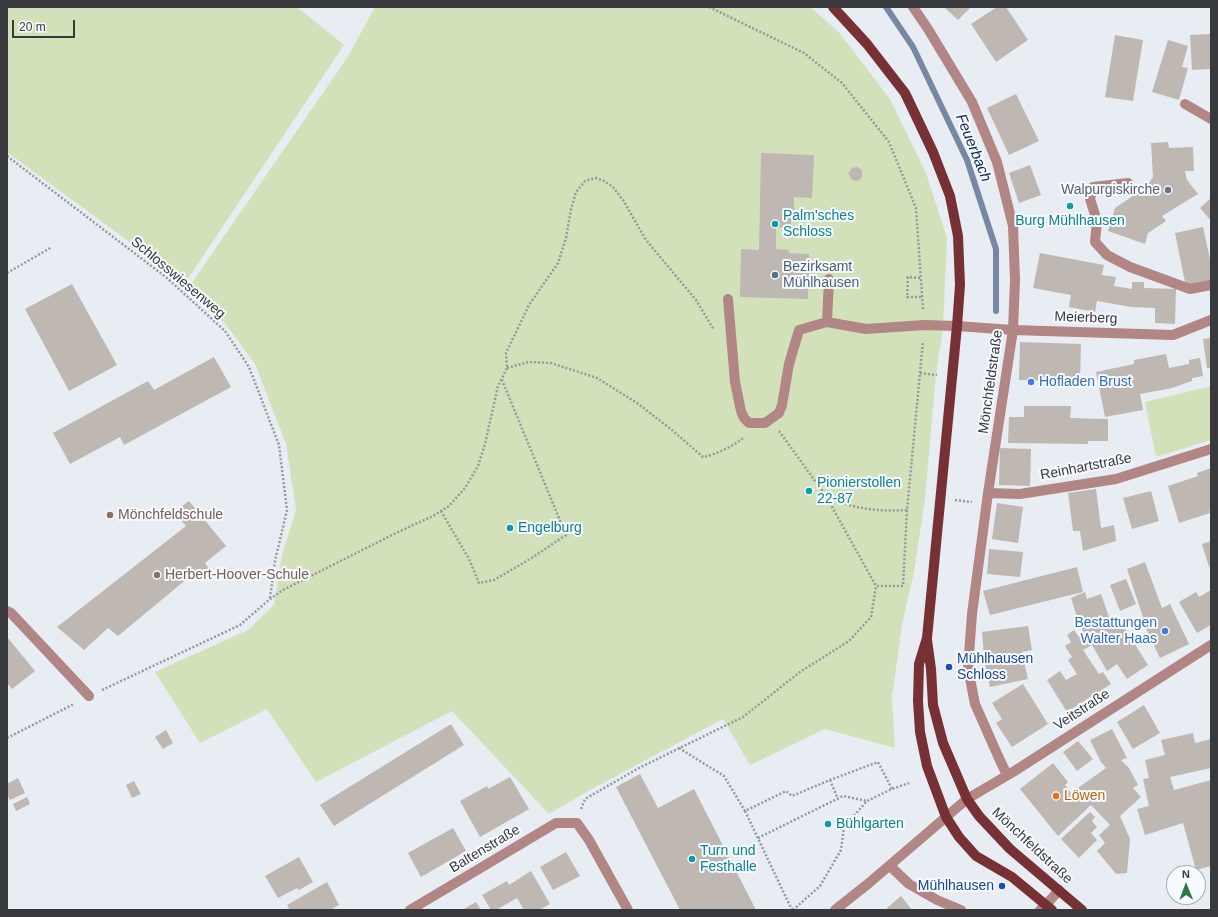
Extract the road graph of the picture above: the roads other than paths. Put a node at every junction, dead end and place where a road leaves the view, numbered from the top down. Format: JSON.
{"nodes":[{"id":1,"x":833,"y":7,"type":"edge"},
{"id":2,"x":913,"y":7,"type":"edge"},
{"id":3,"x":1185,"y":104,"type":"dead end"},
{"id":4,"x":1211,"y":119,"type":"edge"},
{"id":5,"x":1128,"y":183,"type":"dead end"},
{"id":6,"x":829,"y":279,"type":"dead end"},
{"id":7,"x":1211,"y":285,"type":"edge"},
{"id":8,"x":728,"y":299,"type":"dead end"},
{"id":9,"x":1211,"y":320,"type":"edge"},
{"id":10,"x":827,"y":322,"type":"junction"},
{"id":11,"x":957,"y":326,"type":"junction"},
{"id":12,"x":1013,"y":330,"type":"junction"},
{"id":13,"x":1211,"y":449,"type":"edge"},
{"id":14,"x":988,"y":493,"type":"junction"},
{"id":15,"x":7,"y":611,"type":"edge"},
{"id":16,"x":927,"y":638,"type":"junction"},
{"id":17,"x":1211,"y":645,"type":"edge"},
{"id":18,"x":89,"y":696,"type":"road end"},
{"id":19,"x":1007,"y":775,"type":"junction"},
{"id":20,"x":967,"y":799,"type":"junction"},
{"id":21,"x":946,"y":817,"type":"junction"},
{"id":22,"x":890,"y":866,"type":"junction"},
{"id":23,"x":1059,"y":890,"type":"junction"},
{"id":24,"x":1046,"y":908,"type":"edge"},
{"id":25,"x":410,"y":910,"type":"edge"},
{"id":26,"x":628,"y":910,"type":"edge"},
{"id":27,"x":835,"y":910,"type":"edge"},
{"id":28,"x":960,"y":910,"type":"edge"},
{"id":29,"x":1082,"y":910,"type":"edge"}],
"edges":[{"from":1,"to":11,"type":"main road","name":"Mönchfeldstraße"},
{"from":2,"to":12,"type":"street","name":"Mönchfeldstraße"},
{"from":3,"to":4,"type":"street"},
{"from":5,"to":7,"type":"street"},
{"from":6,"to":10,"type":"street"},
{"from":8,"to":10,"type":"street"},
{"from":9,"to":12,"type":"street","name":"Meierberg"},
{"from":10,"to":11,"type":"street","name":"Meierberg"},
{"from":11,"to":12,"type":"street","name":"Meierberg"},
{"from":11,"to":16,"type":"main road","name":"Mönchfeldstraße"},
{"from":12,"to":14,"type":"street","name":"Mönchfeldstraße"},
{"from":13,"to":14,"type":"street","name":"Reinhartstraße"},
{"from":14,"to":19,"type":"street","name":"Mönchfeldstraße"},
{"from":15,"to":18,"type":"street"},
{"from":16,"to":20,"type":"main road","name":"Mönchfeldstraße"},
{"from":16,"to":21,"type":"main road","name":"Mönchfeldstraße"},
{"from":17,"to":19,"type":"street","name":"Veitstraße"},
{"from":19,"to":20,"type":"street","name":"Veitstraße"},
{"from":20,"to":21,"type":"street","name":"Veitstraße"},
{"from":20,"to":23,"type":"main road","name":"Mönchfeldstraße"},
{"from":21,"to":22,"type":"street","name":"Veitstraße"},
{"from":21,"to":24,"type":"main road","name":"Mönchfeldstraße"},
{"from":22,"to":27,"type":"street","name":"Veitstraße"},
{"from":22,"to":28,"type":"street"},
{"from":23,"to":24,"type":"street"},
{"from":23,"to":29,"type":"main road","name":"Mönchfeldstraße"},
{"from":25,"to":26,"type":"street","name":"Baltenstraße"}]}
